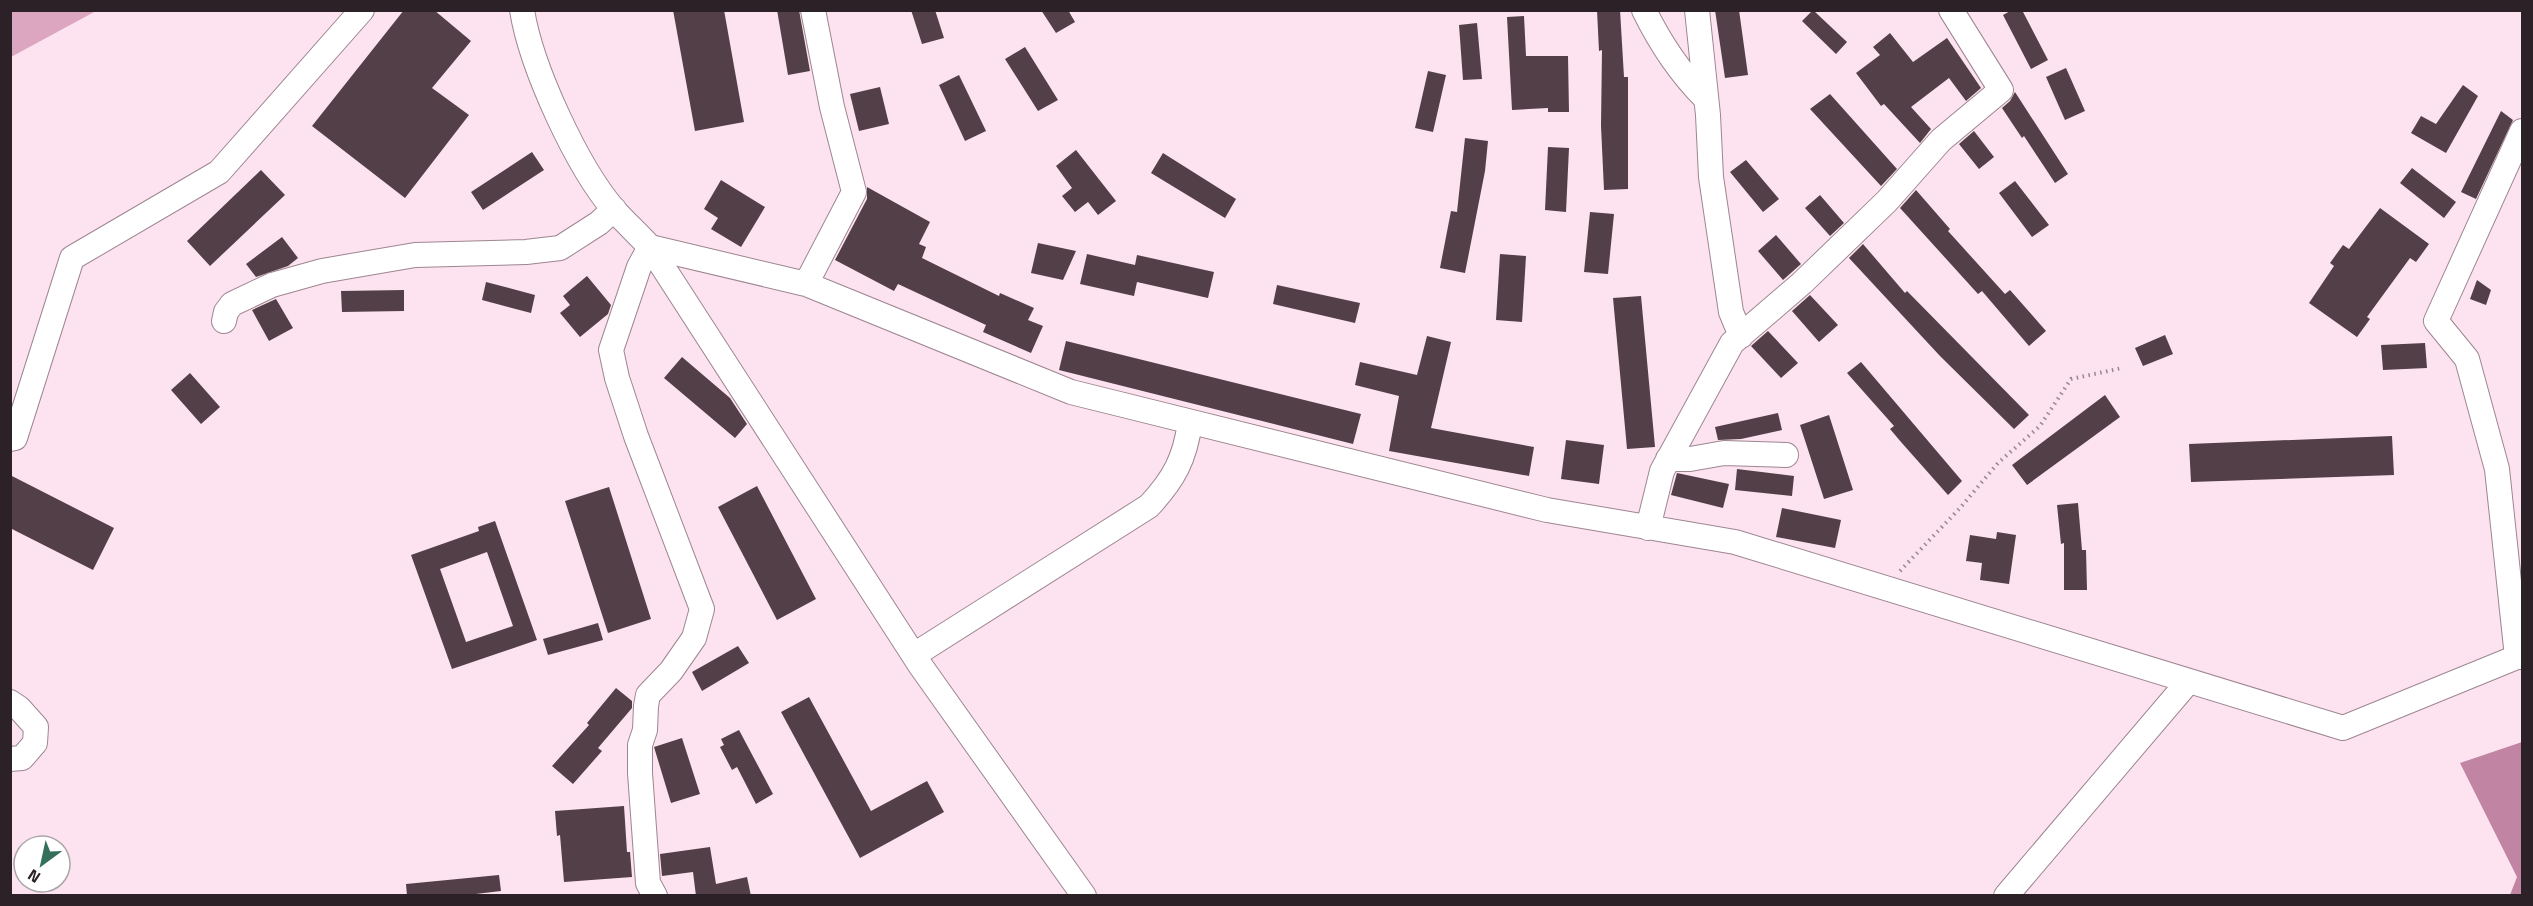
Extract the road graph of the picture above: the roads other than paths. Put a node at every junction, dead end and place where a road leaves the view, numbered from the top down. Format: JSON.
{"nodes":[{"id":1,"x":362,"y":10,"type":"edge"},
{"id":2,"x":522,"y":10,"type":"edge"},
{"id":3,"x":813,"y":10,"type":"edge"},
{"id":4,"x":1644,"y":10,"type":"edge"},
{"id":5,"x":1697,"y":10,"type":"edge"},
{"id":6,"x":1951,"y":10,"type":"edge"},
{"id":7,"x":1706,"y":99,"type":"junction"},
{"id":8,"x":2523,"y":131,"type":"edge"},
{"id":9,"x":614,"y":210,"type":"junction"},
{"id":10,"x":650,"y":247,"type":"junction"},
{"id":11,"x":806,"y":284,"type":"junction"},
{"id":12,"x":224,"y":321,"type":"dead end"},
{"id":13,"x":1741,"y":336,"type":"junction"},
{"id":14,"x":1190,"y":422,"type":"junction"},
{"id":15,"x":10,"y":439,"type":"edge"},
{"id":16,"x":1786,"y":455,"type":"dead end"},
{"id":17,"x":1668,"y":459,"type":"junction"},
{"id":18,"x":1648,"y":528,"type":"junction"},
{"id":19,"x":914,"y":655,"type":"junction"},
{"id":20,"x":2520,"y":657,"type":"edge"},
{"id":21,"x":2188,"y":682,"type":"junction"},
{"id":22,"x":10,"y":702,"type":"edge"},
{"id":23,"x":10,"y":759,"type":"edge"},
{"id":24,"x":655,"y":896,"type":"edge"},
{"id":25,"x":1084,"y":896,"type":"edge"},
{"id":26,"x":2006,"y":896,"type":"edge"}],
"edges":[{"from":1,"to":15,"type":"street"},
{"from":2,"to":9,"type":"street"},
{"from":3,"to":11,"type":"street"},
{"from":4,"to":7,"type":"street"},
{"from":5,"to":7,"type":"street"},
{"from":6,"to":13,"type":"street"},
{"from":7,"to":13,"type":"street"},
{"from":8,"to":20,"type":"street"},
{"from":9,"to":10,"type":"street"},
{"from":9,"to":12,"type":"street"},
{"from":10,"to":11,"type":"street"},
{"from":10,"to":19,"type":"street"},
{"from":10,"to":24,"type":"street"},
{"from":11,"to":14,"type":"street"},
{"from":13,"to":17,"type":"street"},
{"from":14,"to":18,"type":"street"},
{"from":14,"to":19,"type":"street"},
{"from":16,"to":17,"type":"street"},
{"from":17,"to":18,"type":"street"},
{"from":18,"to":21,"type":"street"},
{"from":19,"to":25,"type":"street"},
{"from":20,"to":21,"type":"street"},
{"from":21,"to":26,"type":"street"},
{"from":22,"to":23,"type":"street"}]}
